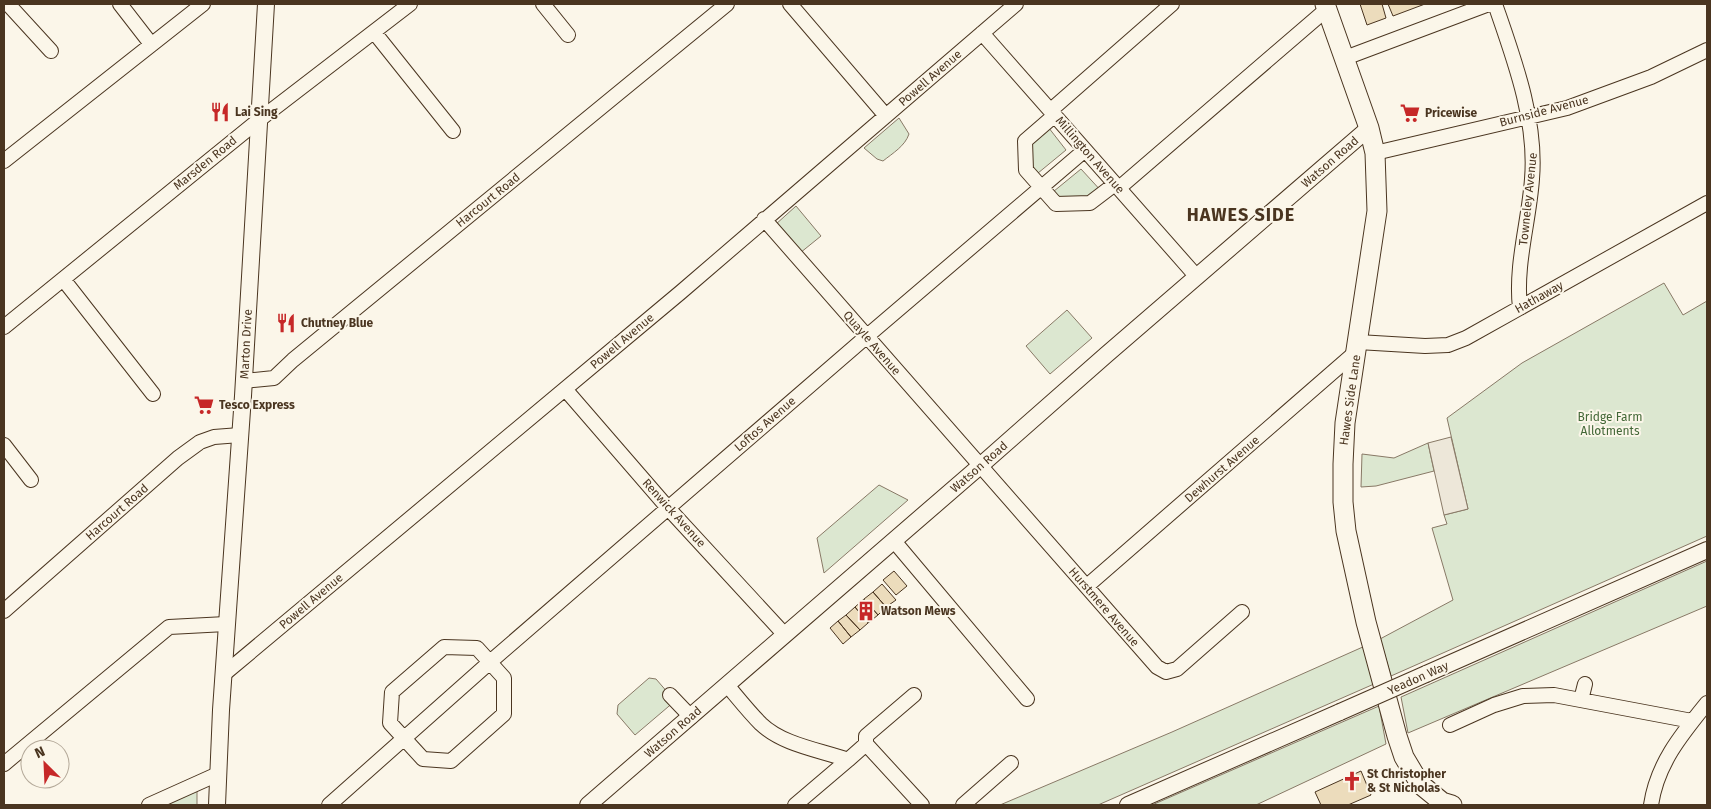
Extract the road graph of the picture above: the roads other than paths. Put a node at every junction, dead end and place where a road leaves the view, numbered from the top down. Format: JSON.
{"nodes":[{"id":1,"x":8,"y":4,"type":"edge"},
{"id":2,"x":120,"y":4,"type":"edge"},
{"id":3,"x":203,"y":4,"type":"edge"},
{"id":4,"x":266,"y":4,"type":"edge"},
{"id":5,"x":410,"y":4,"type":"edge"},
{"id":6,"x":544,"y":4,"type":"edge"},
{"id":7,"x":727,"y":4,"type":"edge"},
{"id":8,"x":790,"y":4,"type":"edge"},
{"id":9,"x":1016,"y":4,"type":"edge"},
{"id":10,"x":1172,"y":4,"type":"edge"},
{"id":11,"x":1489,"y":4,"type":"edge"},
{"id":12,"x":1495,"y":4,"type":"edge"},
{"id":13,"x":1326,"y":7,"type":"edge"},
{"id":14,"x":374,"y":32,"type":"junction"},
{"id":15,"x":982,"y":33,"type":"junction"},
{"id":16,"x":568,"y":35,"type":"dead end"},
{"id":17,"x":151,"y":44,"type":"junction"},
{"id":18,"x":1707,"y":50,"type":"edge"},
{"id":19,"x":50,"y":51,"type":"dead end"},
{"id":20,"x":1345,"y":58,"type":"junction"},
{"id":21,"x":1053,"y":113,"type":"junction"},
{"id":22,"x":886,"y":116,"type":"junction"},
{"id":23,"x":1529,"y":116,"type":"junction"},
{"id":24,"x":259,"y":120,"type":"junction"},
{"id":25,"x":1369,"y":128,"type":"junction"},
{"id":26,"x":454,"y":130,"type":"dead end"},
{"id":27,"x":1085,"y":150,"type":"junction"},
{"id":28,"x":1375,"y":153,"type":"junction"},
{"id":29,"x":4,"y":161,"type":"edge"},
{"id":30,"x":1117,"y":186,"type":"junction"},
{"id":31,"x":1040,"y":187,"type":"junction"},
{"id":32,"x":1707,"y":203,"type":"edge"},
{"id":33,"x":764,"y":219,"type":"junction"},
{"id":34,"x":1197,"y":277,"type":"junction"},
{"id":35,"x":63,"y":279,"type":"junction"},
{"id":36,"x":1520,"y":308,"type":"junction"},
{"id":37,"x":4,"y":327,"type":"edge"},
{"id":38,"x":866,"y":337,"type":"junction"},
{"id":39,"x":1358,"y":347,"type":"junction"},
{"id":40,"x":244,"y":381,"type":"junction"},
{"id":41,"x":565,"y":389,"type":"junction"},
{"id":42,"x":153,"y":394,"type":"dead end"},
{"id":43,"x":240,"y":435,"type":"junction"},
{"id":44,"x":4,"y":445,"type":"edge"},
{"id":45,"x":980,"y":466,"type":"junction"},
{"id":46,"x":32,"y":480,"type":"dead end"},
{"id":47,"x":668,"y":508,"type":"junction"},
{"id":48,"x":894,"y":541,"type":"junction"},
{"id":49,"x":1707,"y":550,"type":"edge"},
{"id":50,"x":1087,"y":586,"type":"junction"},
{"id":51,"x":4,"y":611,"type":"edge"},
{"id":52,"x":1242,"y":612,"type":"dead end"},
{"id":53,"x":226,"y":624,"type":"junction"},
{"id":54,"x":785,"y":635,"type":"junction"},
{"id":55,"x":490,"y":662,"type":"junction"},
{"id":56,"x":224,"y":674,"type":"junction"},
{"id":57,"x":1585,"y":684,"type":"dead end"},
{"id":58,"x":727,"y":685,"type":"junction"},
{"id":59,"x":670,"y":694,"type":"dead end"},
{"id":60,"x":914,"y":695,"type":"dead end"},
{"id":61,"x":1027,"y":699,"type":"dead end"},
{"id":62,"x":1581,"y":700,"type":"junction"},
{"id":63,"x":1707,"y":703,"type":"edge"},
{"id":64,"x":691,"y":717,"type":"junction"},
{"id":65,"x":1692,"y":722,"type":"junction"},
{"id":66,"x":1450,"y":725,"type":"dead end"},
{"id":67,"x":404,"y":738,"type":"junction"},
{"id":68,"x":866,"y":744,"type":"junction"},
{"id":69,"x":848,"y":760,"type":"junction"},
{"id":70,"x":4,"y":764,"type":"edge"},
{"id":71,"x":1012,"y":764,"type":"dead end"},
{"id":72,"x":218,"y":774,"type":"junction"},
{"id":73,"x":149,"y":805,"type":"edge"},
{"id":74,"x":217,"y":805,"type":"edge"},
{"id":75,"x":329,"y":805,"type":"edge"},
{"id":76,"x":588,"y":805,"type":"edge"},
{"id":77,"x":795,"y":805,"type":"edge"},
{"id":78,"x":922,"y":805,"type":"edge"},
{"id":79,"x":962,"y":805,"type":"edge"},
{"id":80,"x":1128,"y":805,"type":"edge"},
{"id":81,"x":1452,"y":805,"type":"edge"},
{"id":82,"x":1651,"y":805,"type":"edge"}],
"edges":[{"from":1,"to":19,"type":"street"},
{"from":2,"to":17,"type":"street"},
{"from":3,"to":17,"type":"street"},
{"from":4,"to":24,"type":"street","name":"Marton Drive"},
{"from":5,"to":14,"type":"street","name":"Marsden Road"},
{"from":6,"to":16,"type":"street"},
{"from":7,"to":40,"type":"street","name":"Harcourt Road"},
{"from":8,"to":22,"type":"street"},
{"from":9,"to":15,"type":"street","name":"Powell Avenue"},
{"from":10,"to":21,"type":"street"},
{"from":11,"to":20,"type":"street"},
{"from":12,"to":23,"type":"street","name":"Towneley Avenue"},
{"from":13,"to":20,"type":"main road","name":"Hawes Side Lane"},
{"from":13,"to":30,"type":"street"},
{"from":14,"to":24,"type":"street","name":"Marsden Road"},
{"from":14,"to":26,"type":"street"},
{"from":15,"to":21,"type":"street","name":"Millington Avenue"},
{"from":15,"to":22,"type":"street","name":"Powell Avenue"},
{"from":17,"to":29,"type":"street"},
{"from":18,"to":23,"type":"street","name":"Burnside Avenue"},
{"from":20,"to":25,"type":"main road","name":"Hawes Side Lane"},
{"from":21,"to":27,"type":"street","name":"Millington Avenue"},
{"from":21,"to":31,"type":"street"},
{"from":22,"to":33,"type":"street","name":"Powell Avenue"},
{"from":23,"to":28,"type":"street","name":"Burnside Avenue"},
{"from":23,"to":36,"type":"street","name":"Towneley Avenue"},
{"from":24,"to":35,"type":"street","name":"Marsden Road"},
{"from":24,"to":40,"type":"street","name":"Marton Drive"},
{"from":25,"to":28,"type":"main road","name":"Hawes Side Lane"},
{"from":25,"to":34,"type":"street","name":"Watson Road"},
{"from":27,"to":30,"type":"street","name":"Millington Avenue"},
{"from":27,"to":31,"type":"street","name":"Loftos Avenue"},
{"from":28,"to":39,"type":"main road","name":"Hawes Side Lane"},
{"from":30,"to":31,"type":"street"},
{"from":30,"to":34,"type":"street","name":"Millington Avenue"},
{"from":31,"to":38,"type":"street","name":"Loftos Avenue"},
{"from":32,"to":36,"type":"street","name":"Hathaway"},
{"from":33,"to":38,"type":"street","name":"Quayle Avenue"},
{"from":33,"to":41,"type":"street","name":"Powell Avenue"},
{"from":34,"to":45,"type":"street","name":"Watson Road"},
{"from":35,"to":37,"type":"street","name":"Marsden Road"},
{"from":35,"to":42,"type":"street"},
{"from":36,"to":39,"type":"street","name":"Hathaway"},
{"from":38,"to":45,"type":"street","name":"Quayle Avenue"},
{"from":38,"to":47,"type":"street","name":"Loftos Avenue"},
{"from":39,"to":50,"type":"street","name":"Dewhurst Avenue"},
{"from":39,"to":81,"type":"main road","name":"Hawes Side Lane"},
{"from":40,"to":43,"type":"street","name":"Marton Drive"},
{"from":41,"to":47,"type":"street","name":"Renwick Avenue"},
{"from":41,"to":56,"type":"street","name":"Powell Avenue"},
{"from":43,"to":51,"type":"street","name":"Harcourt Road"},
{"from":43,"to":53,"type":"street","name":"Marton Drive"},
{"from":44,"to":46,"type":"street"},
{"from":45,"to":48,"type":"street","name":"Watson Road"},
{"from":45,"to":50,"type":"street","name":"Hurstmere Avenue"},
{"from":47,"to":54,"type":"street","name":"Renwick Avenue"},
{"from":47,"to":55,"type":"street","name":"Loftos Avenue"},
{"from":48,"to":54,"type":"street","name":"Watson Road"},
{"from":48,"to":61,"type":"street"},
{"from":49,"to":80,"type":"street","name":"Yeadon Way","bridge":true},
{"from":50,"to":52,"type":"street","name":"Hurstmere Avenue"},
{"from":53,"to":56,"type":"street","name":"Marton Drive"},
{"from":53,"to":70,"type":"street"},
{"from":54,"to":58,"type":"street","name":"Watson Road"},
{"from":55,"to":67,"type":"street","name":"Loftos Avenue"},
{"from":55,"to":67,"type":"street"},
{"from":55,"to":67,"type":"street"},
{"from":56,"to":72,"type":"street","name":"Marton Drive"},
{"from":57,"to":62,"type":"street"},
{"from":58,"to":64,"type":"street","name":"Watson Road"},
{"from":58,"to":69,"type":"street"},
{"from":59,"to":64,"type":"street"},
{"from":60,"to":68,"type":"street"},
{"from":62,"to":65,"type":"street"},
{"from":62,"to":66,"type":"street"},
{"from":63,"to":65,"type":"street"},
{"from":64,"to":76,"type":"street","name":"Watson Road"},
{"from":65,"to":82,"type":"street"},
{"from":67,"to":75,"type":"street","name":"Loftos Avenue"},
{"from":68,"to":69,"type":"street"},
{"from":68,"to":78,"type":"street"},
{"from":69,"to":77,"type":"street"},
{"from":71,"to":79,"type":"street"},
{"from":72,"to":73,"type":"street"},
{"from":72,"to":74,"type":"street","name":"Marton Drive"}]}
